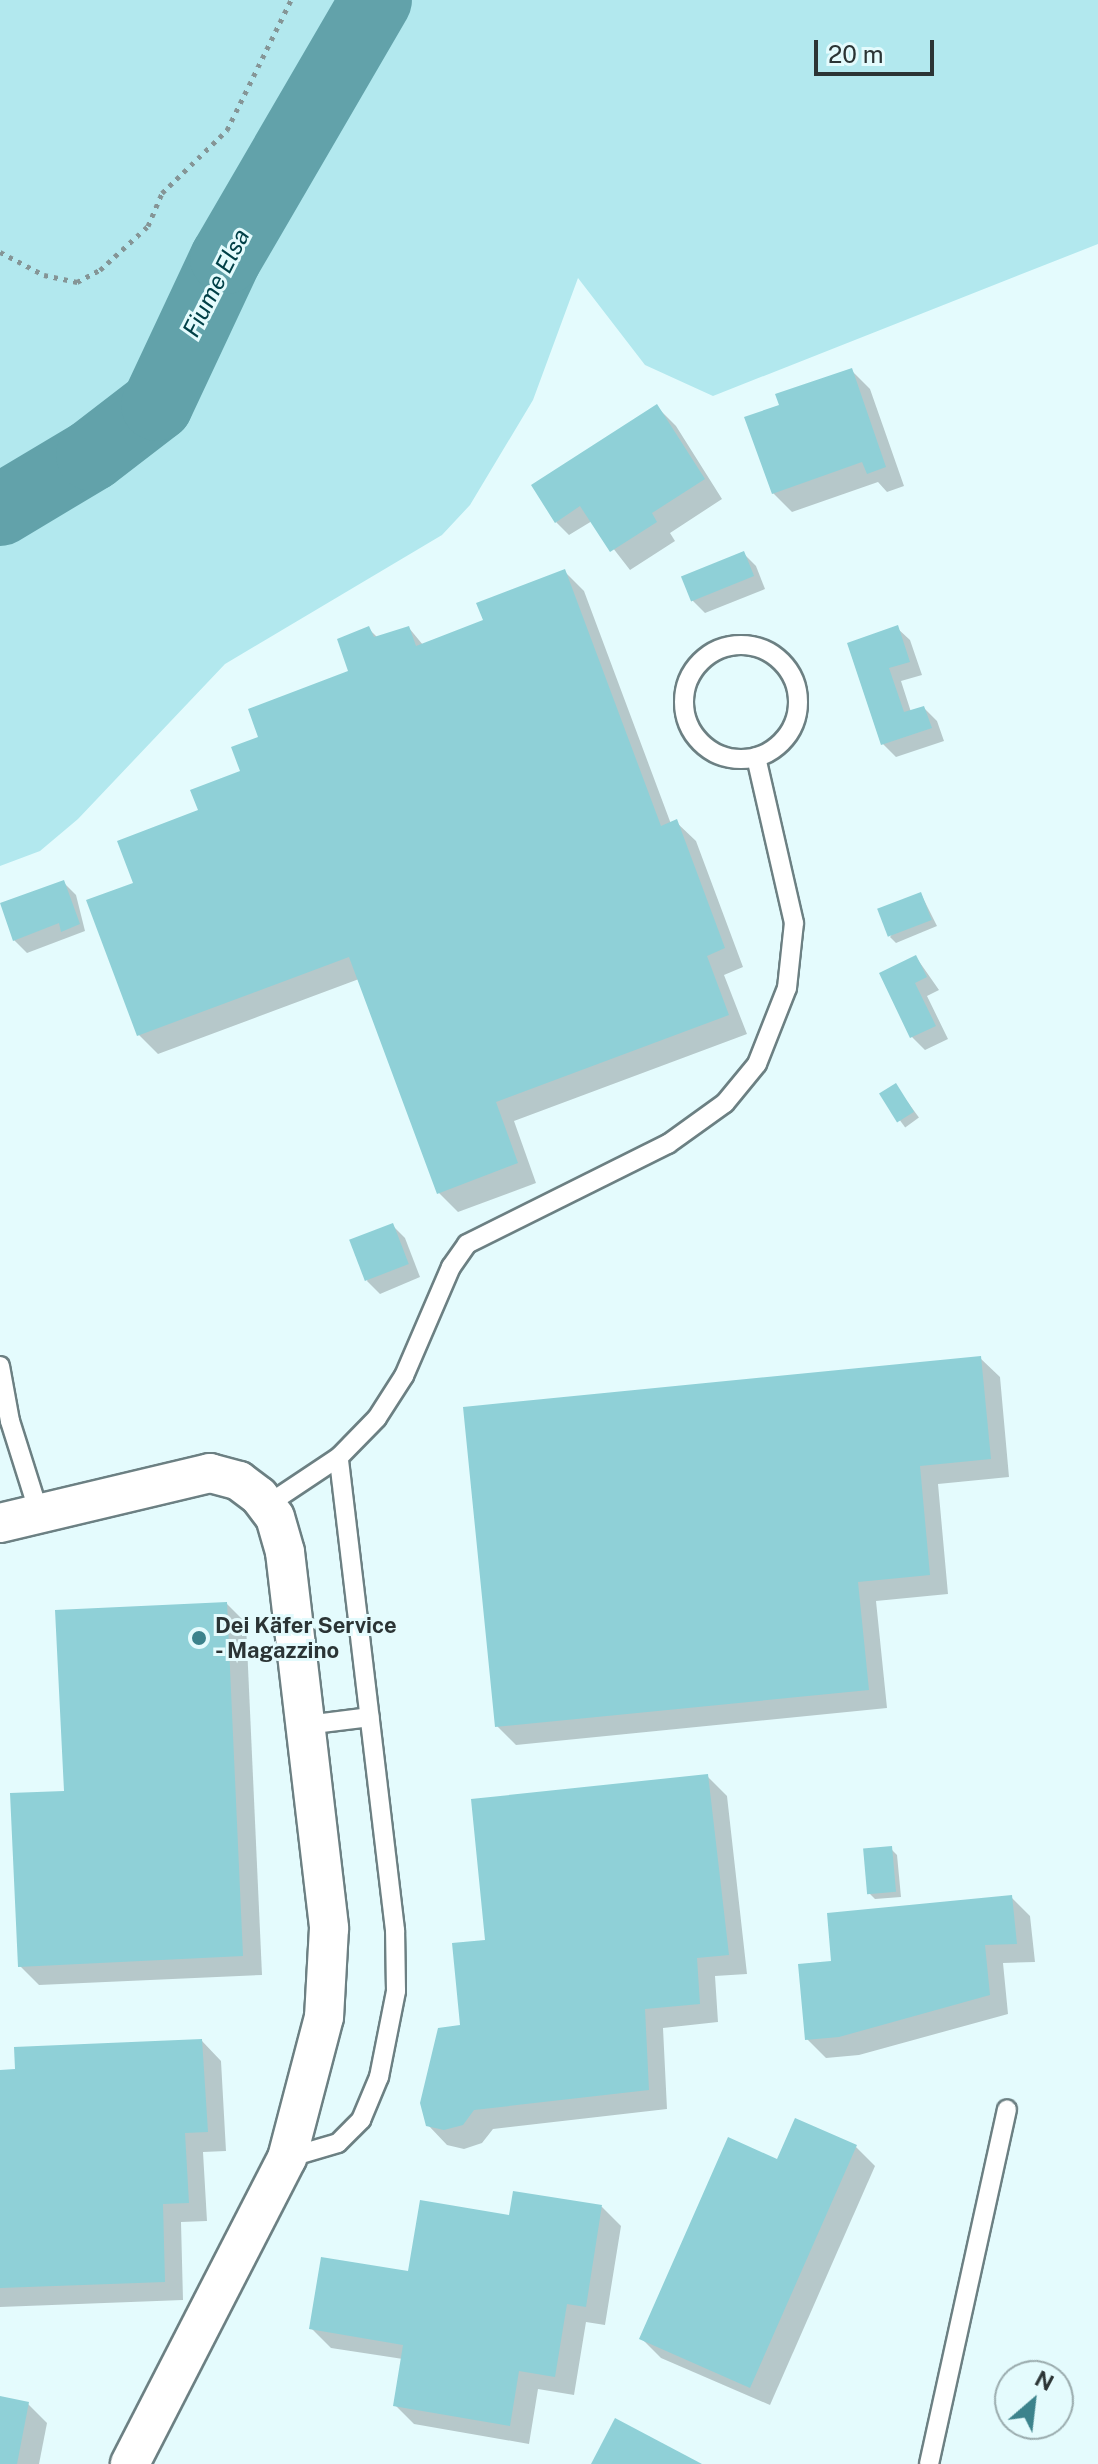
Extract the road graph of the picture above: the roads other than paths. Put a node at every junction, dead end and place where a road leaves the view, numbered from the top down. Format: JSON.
{"nodes":[{"id":1,"x":756,"y":757,"type":"junction"},
{"id":2,"x":0,"y":1366,"type":"edge"},
{"id":3,"x":339,"y":1457,"type":"junction"},
{"id":4,"x":267,"y":1505,"type":"junction"},
{"id":5,"x":39,"y":1513,"type":"junction"},
{"id":6,"x":0,"y":1523,"type":"edge"},
{"id":7,"x":370,"y":1717,"type":"junction"},
{"id":8,"x":306,"y":1725,"type":"junction"},
{"id":9,"x":1007,"y":2109,"type":"dead end"},
{"id":10,"x":287,"y":2158,"type":"junction"},
{"id":11,"x":130,"y":2464,"type":"edge"},
{"id":12,"x":929,"y":2464,"type":"edge"}],
"edges":[{"from":1,"to":1,"type":"lane"},
{"from":1,"to":3,"type":"lane"},
{"from":2,"to":5,"type":"lane"},
{"from":3,"to":4,"type":"lane"},
{"from":3,"to":7,"type":"lane"},
{"from":4,"to":5,"type":"street"},
{"from":4,"to":8,"type":"street"},
{"from":5,"to":6,"type":"street"},
{"from":7,"to":8,"type":"lane"},
{"from":7,"to":10,"type":"lane"},
{"from":8,"to":10,"type":"street"},
{"from":9,"to":12,"type":"lane"},
{"from":10,"to":11,"type":"street"}]}
